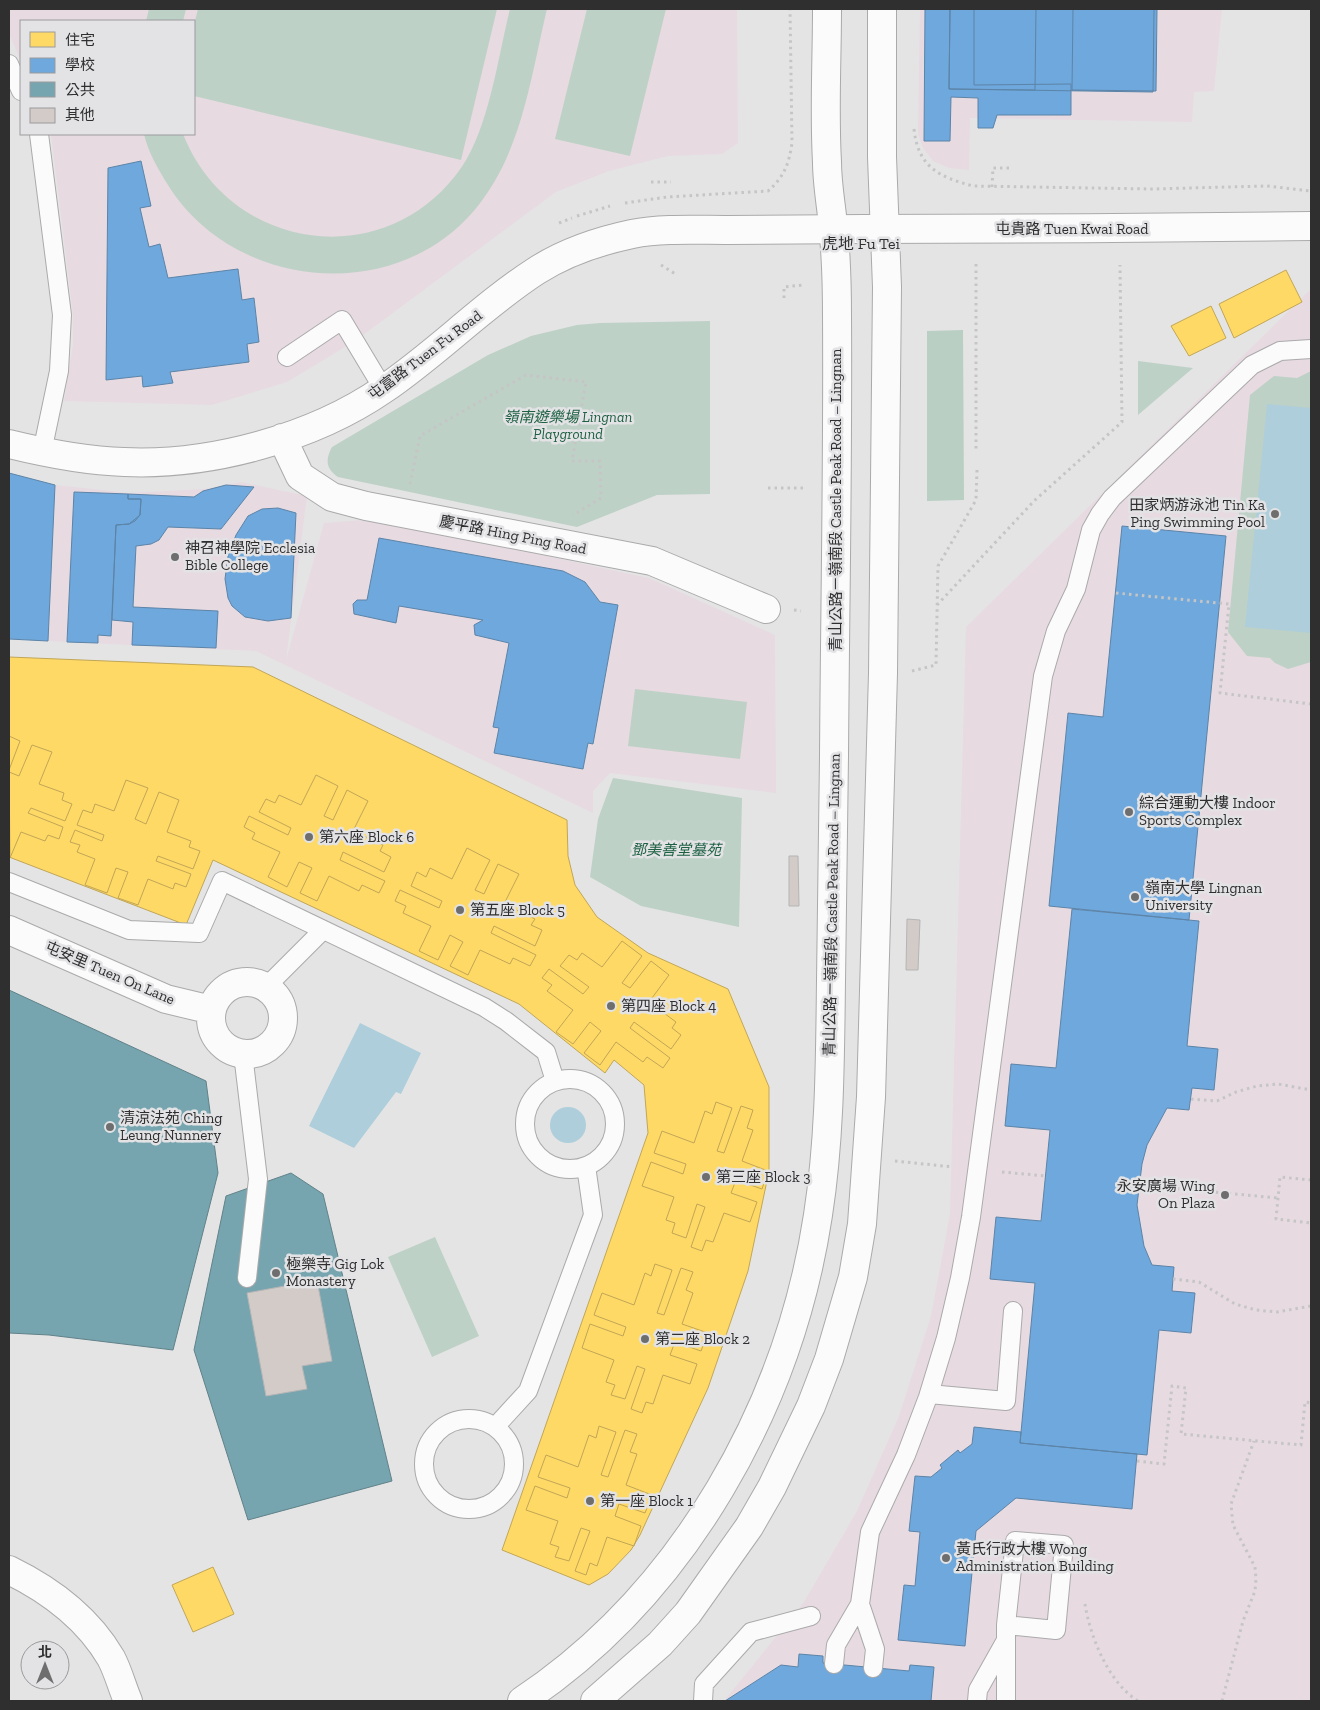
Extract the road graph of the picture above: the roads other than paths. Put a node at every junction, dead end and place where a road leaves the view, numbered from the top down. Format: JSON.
{"nodes":[{"id":1,"x":827,"y":9,"type":"edge"},
{"id":2,"x":882,"y":9,"type":"edge"},
{"id":3,"x":9,"y":64,"type":"edge"},
{"id":4,"x":20,"y":89,"type":"edge"},
{"id":5,"x":39,"y":135,"type":"edge"},
{"id":6,"x":1311,"y":226,"type":"edge"},
{"id":7,"x":834,"y":229,"type":"junction"},
{"id":8,"x":885,"y":229,"type":"junction"},
{"id":9,"x":1311,"y":349,"type":"edge"},
{"id":10,"x":287,"y":358,"type":"dead end"},
{"id":11,"x":384,"y":390,"type":"junction"},
{"id":12,"x":282,"y":438,"type":"junction"},
{"id":13,"x":9,"y":444,"type":"edge"},
{"id":14,"x":42,"y":452,"type":"junction"},
{"id":15,"x":766,"y":609,"type":"dead end"},
{"id":16,"x":9,"y":882,"type":"edge"},
{"id":17,"x":9,"y":930,"type":"edge"},
{"id":18,"x":323,"y":930,"type":"junction"},
{"id":19,"x":266,"y":987,"type":"junction"},
{"id":20,"x":212,"y":1010,"type":"junction"},
{"id":21,"x":243,"y":1054,"type":"junction"},
{"id":22,"x":555,"y":1082,"type":"junction"},
{"id":23,"x":586,"y":1166,"type":"junction"},
{"id":24,"x":247,"y":1278,"type":"dead end"},
{"id":25,"x":1013,"y":1311,"type":"dead end"},
{"id":26,"x":929,"y":1394,"type":"junction"},
{"id":27,"x":495,"y":1427,"type":"junction"},
{"id":28,"x":9,"y":1570,"type":"edge"},
{"id":29,"x":860,"y":1604,"type":"junction"},
{"id":30,"x":811,"y":1616,"type":"dead end"},
{"id":31,"x":1006,"y":1633,"type":"junction"},
{"id":32,"x":834,"y":1664,"type":"dead end"},
{"id":33,"x":873,"y":1668,"type":"dead end"},
{"id":34,"x":128,"y":1701,"type":"edge"},
{"id":35,"x":522,"y":1701,"type":"edge"},
{"id":36,"x":595,"y":1701,"type":"edge"},
{"id":37,"x":703,"y":1701,"type":"edge"},
{"id":38,"x":977,"y":1701,"type":"edge"},
{"id":39,"x":1006,"y":1701,"type":"edge"}],
"edges":[{"from":1,"to":7,"type":"main road","name":"青山公路－嶺南段 Castle Peak Road – Lingnan"},
{"from":2,"to":8,"type":"main road"},
{"from":3,"to":4,"type":"lane"},
{"from":5,"to":14,"type":"lane"},
{"from":6,"to":8,"type":"main road","name":"屯貴路 Tuen Kwai Road"},
{"from":7,"to":8,"type":"main road","name":"屯貴路 Tuen Kwai Road"},
{"from":7,"to":11,"type":"main road","name":"屯富路 Tuen Fu Road"},
{"from":7,"to":35,"type":"main road","name":"青山公路－嶺南段 Castle Peak Road – Lingnan"},
{"from":8,"to":36,"type":"main road"},
{"from":9,"to":26,"type":"lane"},
{"from":10,"to":11,"type":"lane"},
{"from":11,"to":12,"type":"main road","name":"屯富路 Tuen Fu Road"},
{"from":12,"to":14,"type":"main road","name":"屯富路 Tuen Fu Road"},
{"from":12,"to":15,"type":"main road","name":"慶平路 Hing Ping Road"},
{"from":13,"to":14,"type":"main road","name":"屯富路 Tuen Fu Road"},
{"from":16,"to":18,"type":"lane"},
{"from":17,"to":20,"type":"main road","name":"屯安里 Tuen On Lane"},
{"from":18,"to":19,"type":"lane"},
{"from":18,"to":22,"type":"lane"},
{"from":19,"to":20,"type":"main road"},
{"from":19,"to":21,"type":"main road"},
{"from":20,"to":21,"type":"main road"},
{"from":21,"to":24,"type":"lane"},
{"from":22,"to":23,"type":"lane"},
{"from":22,"to":23,"type":"lane"},
{"from":23,"to":27,"type":"lane"},
{"from":25,"to":26,"type":"lane"},
{"from":26,"to":29,"type":"lane"},
{"from":27,"to":27,"type":"lane"},
{"from":28,"to":34,"type":"main road"},
{"from":29,"to":32,"type":"lane"},
{"from":29,"to":33,"type":"lane"},
{"from":30,"to":37,"type":"lane"},
{"from":31,"to":31,"type":"lane"},
{"from":31,"to":38,"type":"lane"},
{"from":31,"to":39,"type":"lane"}]}
